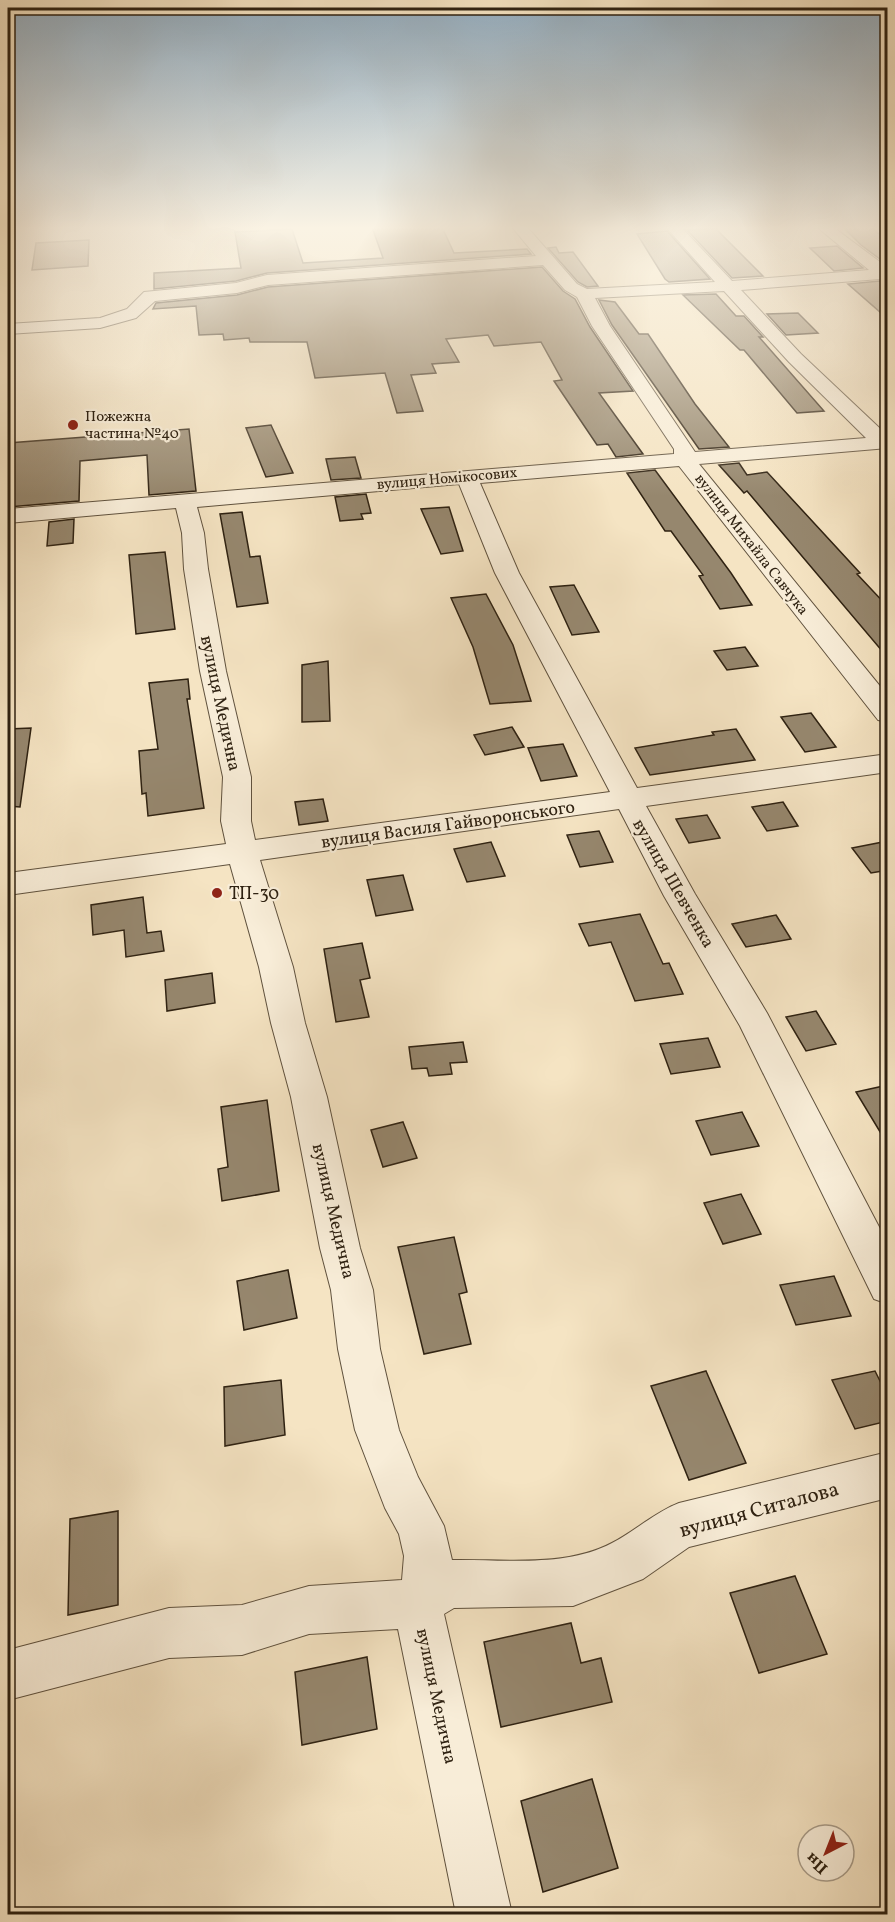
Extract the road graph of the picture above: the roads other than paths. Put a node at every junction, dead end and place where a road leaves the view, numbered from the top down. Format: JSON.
{"nodes":[{"id":1,"x":123,"y":317,"type":"edge"},
{"id":2,"x":596,"y":317,"type":"edge"},
{"id":3,"x":755,"y":317,"type":"edge"},
{"id":4,"x":8,"y":329,"type":"edge"},
{"id":5,"x":885,"y":442,"type":"edge"},
{"id":6,"x":685,"y":459,"type":"junction"},
{"id":7,"x":467,"y":477,"type":"junction"},
{"id":8,"x":185,"y":501,"type":"junction"},
{"id":9,"x":8,"y":516,"type":"edge"},
{"id":10,"x":888,"y":714,"type":"edge"},
{"id":11,"x":888,"y":764,"type":"edge"},
{"id":12,"x":627,"y":799,"type":"junction"},
{"id":13,"x":244,"y":852,"type":"junction"},
{"id":14,"x":8,"y":884,"type":"edge"},
{"id":15,"x":888,"y":1286,"type":"edge"},
{"id":16,"x":888,"y":1475,"type":"edge"},
{"id":17,"x":417,"y":1603,"type":"junction"},
{"id":18,"x":8,"y":1675,"type":"edge"},
{"id":19,"x":484,"y":1914,"type":"edge"}],
"edges":[{"from":1,"to":4,"type":"street"},
{"from":2,"to":6,"type":"street","name":"вулиця Михайла Савчука"},
{"from":3,"to":5,"type":"street"},
{"from":5,"to":6,"type":"street","name":"вулиця Номікосових"},
{"from":6,"to":7,"type":"street","name":"вулиця Номікосових"},
{"from":6,"to":10,"type":"street","name":"вулиця Михайла Савчука"},
{"from":7,"to":8,"type":"street","name":"вулиця Номікосових"},
{"from":7,"to":12,"type":"street","name":"вулиця Шевченка"},
{"from":8,"to":9,"type":"street","name":"вулиця Номікосових"},
{"from":8,"to":13,"type":"street","name":"вулиця Медична"},
{"from":11,"to":12,"type":"street","name":"вулиця Василя Гайворонського"},
{"from":12,"to":13,"type":"street","name":"вулиця Василя Гайворонського"},
{"from":12,"to":15,"type":"street","name":"вулиця Шевченка"},
{"from":13,"to":14,"type":"street","name":"вулиця Василя Гайворонського"},
{"from":13,"to":17,"type":"street","name":"вулиця Медична"},
{"from":16,"to":17,"type":"street","name":"вулиця Ситалова"},
{"from":17,"to":18,"type":"street","name":"вулиця Ситалова"},
{"from":17,"to":19,"type":"street","name":"вулиця Медична"}]}
